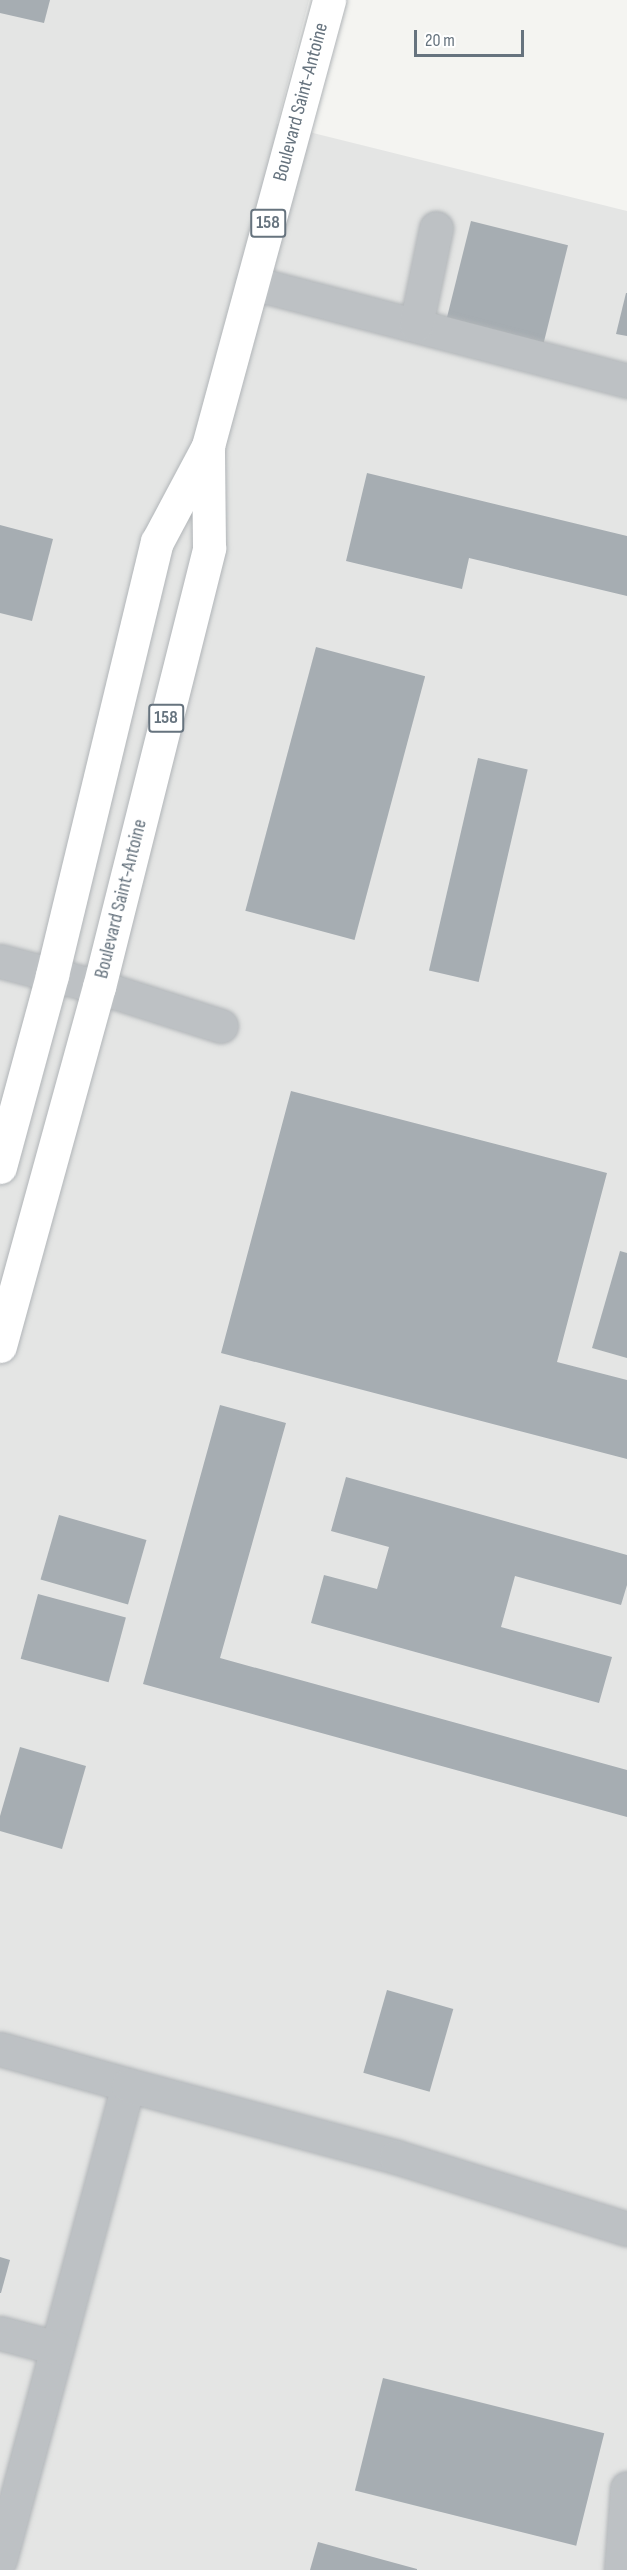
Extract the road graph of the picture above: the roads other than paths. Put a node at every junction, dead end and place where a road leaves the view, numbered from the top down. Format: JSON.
{"nodes":[{"id":1,"x":329,"y":0,"type":"edge"},
{"id":2,"x":436,"y":228,"type":"dead end"},
{"id":3,"x":252,"y":283,"type":"junction"},
{"id":4,"x":416,"y":325,"type":"junction"},
{"id":5,"x":627,"y":381,"type":"edge"},
{"id":6,"x":208,"y":446,"type":"junction"},
{"id":7,"x":0,"y":961,"type":"edge"},
{"id":8,"x":52,"y":975,"type":"junction"},
{"id":9,"x":99,"y":987,"type":"junction"},
{"id":10,"x":221,"y":1026,"type":"dead end"},
{"id":11,"x":0,"y":1167,"type":"edge"},
{"id":12,"x":0,"y":1346,"type":"edge"},
{"id":13,"x":0,"y":2049,"type":"edge"},
{"id":14,"x":128,"y":2085,"type":"junction"},
{"id":15,"x":627,"y":2229,"type":"edge"},
{"id":16,"x":0,"y":2333,"type":"edge"},
{"id":17,"x":57,"y":2348,"type":"junction"},
{"id":18,"x":627,"y":2488,"type":"edge"},
{"id":19,"x":0,"y":2560,"type":"edge"},
{"id":20,"x":621,"y":2570,"type":"edge"}],
"edges":[{"from":1,"to":3,"type":"main road","name":"Boulevard Saint-Antoine","number":"158"},
{"from":2,"to":4,"type":"street"},
{"from":3,"to":4,"type":"street"},
{"from":3,"to":6,"type":"main road","name":"Boulevard Saint-Antoine","number":"158"},
{"from":4,"to":5,"type":"street"},
{"from":6,"to":8,"type":"main road","name":"Boulevard Saint-Antoine","number":"158"},
{"from":6,"to":9,"type":"main road","name":"Boulevard Saint-Antoine","number":"158"},
{"from":7,"to":8,"type":"street"},
{"from":8,"to":9,"type":"street"},
{"from":8,"to":11,"type":"main road","name":"Boulevard Saint-Antoine","number":"158"},
{"from":9,"to":10,"type":"street"},
{"from":9,"to":12,"type":"main road","name":"Boulevard Saint-Antoine","number":"158"},
{"from":13,"to":14,"type":"street"},
{"from":14,"to":15,"type":"street"},
{"from":14,"to":17,"type":"street"},
{"from":16,"to":17,"type":"street"},
{"from":17,"to":19,"type":"street"},
{"from":18,"to":20,"type":"street"}]}
